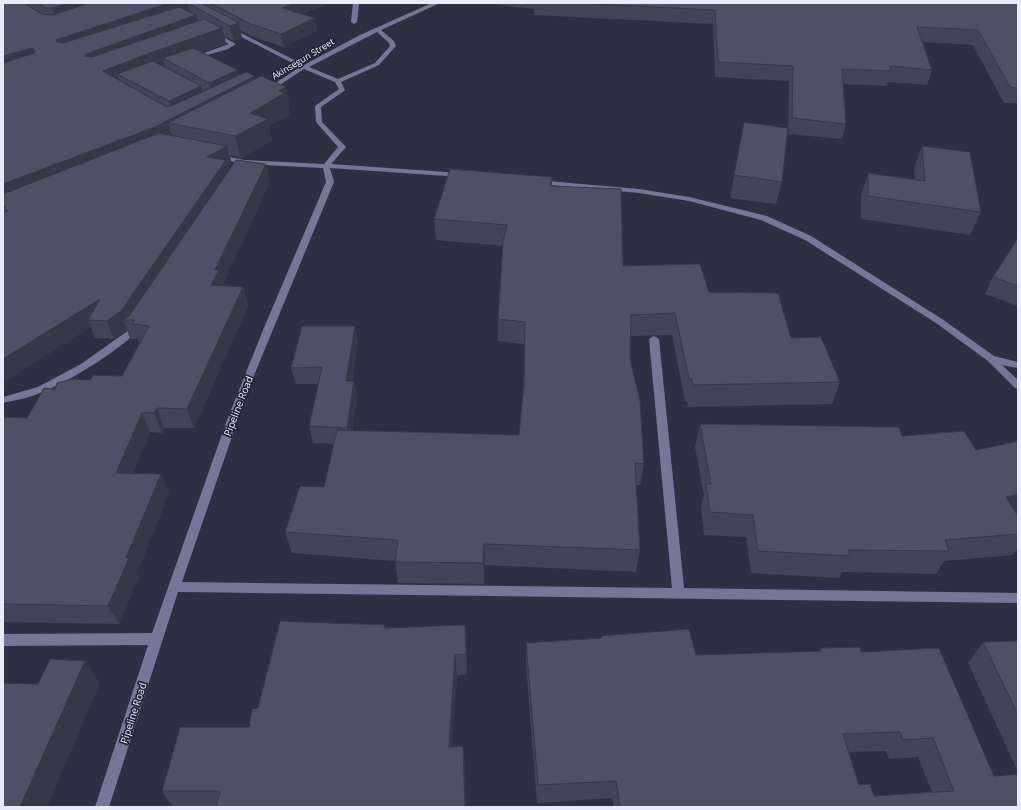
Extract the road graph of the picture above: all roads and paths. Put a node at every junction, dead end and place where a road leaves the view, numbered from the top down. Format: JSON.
{"nodes":[{"id":1,"x":356,"y":3,"type":"edge"},
{"id":2,"x":437,"y":3,"type":"edge"},
{"id":3,"x":354,"y":22,"type":"dead end"},
{"id":4,"x":226,"y":28,"type":"edge"},
{"id":5,"x":377,"y":29,"type":"junction"},
{"id":6,"x":202,"y":31,"type":"edge"},
{"id":7,"x":200,"y":56,"type":"junction"},
{"id":8,"x":207,"y":60,"type":"edge"},
{"id":9,"x":186,"y":61,"type":"edge"},
{"id":10,"x":304,"y":67,"type":"junction"},
{"id":11,"x":338,"y":81,"type":"junction"},
{"id":12,"x":261,"y":96,"type":"edge"},
{"id":13,"x":208,"y":155,"type":"edge"},
{"id":14,"x":326,"y":166,"type":"junction"},
{"id":15,"x":470,"y":175,"type":"edge"},
{"id":16,"x":533,"y":181,"type":"edge"},
{"id":17,"x":141,"y":319,"type":"edge"},
{"id":18,"x":654,"y":339,"type":"dead end"},
{"id":19,"x":991,"y":359,"type":"junction"},
{"id":20,"x":1018,"y":365,"type":"edge"},
{"id":21,"x":1018,"y":386,"type":"edge"},
{"id":22,"x":3,"y":400,"type":"edge"},
{"id":23,"x":175,"y":587,"type":"junction"},
{"id":24,"x":678,"y":593,"type":"junction"},
{"id":25,"x":1018,"y":598,"type":"edge"},
{"id":26,"x":157,"y":639,"type":"junction"},
{"id":27,"x":3,"y":640,"type":"edge"},
{"id":28,"x":102,"y":807,"type":"edge"}],
"edges":[{"from":1,"to":3,"type":"street"},
{"from":2,"to":5,"type":"street","name":"Akinsegun Street"},
{"from":4,"to":10,"type":"street"},
{"from":5,"to":10,"type":"street","name":"Akinsegun Street"},
{"from":5,"to":11,"type":"street"},
{"from":6,"to":7,"type":"street"},
{"from":7,"to":8,"type":"street"},
{"from":7,"to":9,"type":"street"},
{"from":10,"to":11,"type":"street"},
{"from":10,"to":12,"type":"street","name":"Akinsegun Street"},
{"from":11,"to":14,"type":"street"},
{"from":13,"to":14,"type":"street"},
{"from":14,"to":15,"type":"street"},
{"from":14,"to":23,"type":"street","name":"Pipeline Road"},
{"from":16,"to":19,"type":"street"},
{"from":17,"to":22,"type":"street"},
{"from":18,"to":24,"type":"street"},
{"from":19,"to":20,"type":"street"},
{"from":19,"to":21,"type":"street"},
{"from":23,"to":24,"type":"street"},
{"from":23,"to":26,"type":"street","name":"Pipeline Road"},
{"from":24,"to":25,"type":"street"},
{"from":26,"to":27,"type":"street"},
{"from":26,"to":28,"type":"street","name":"Pipeline Road"}]}
